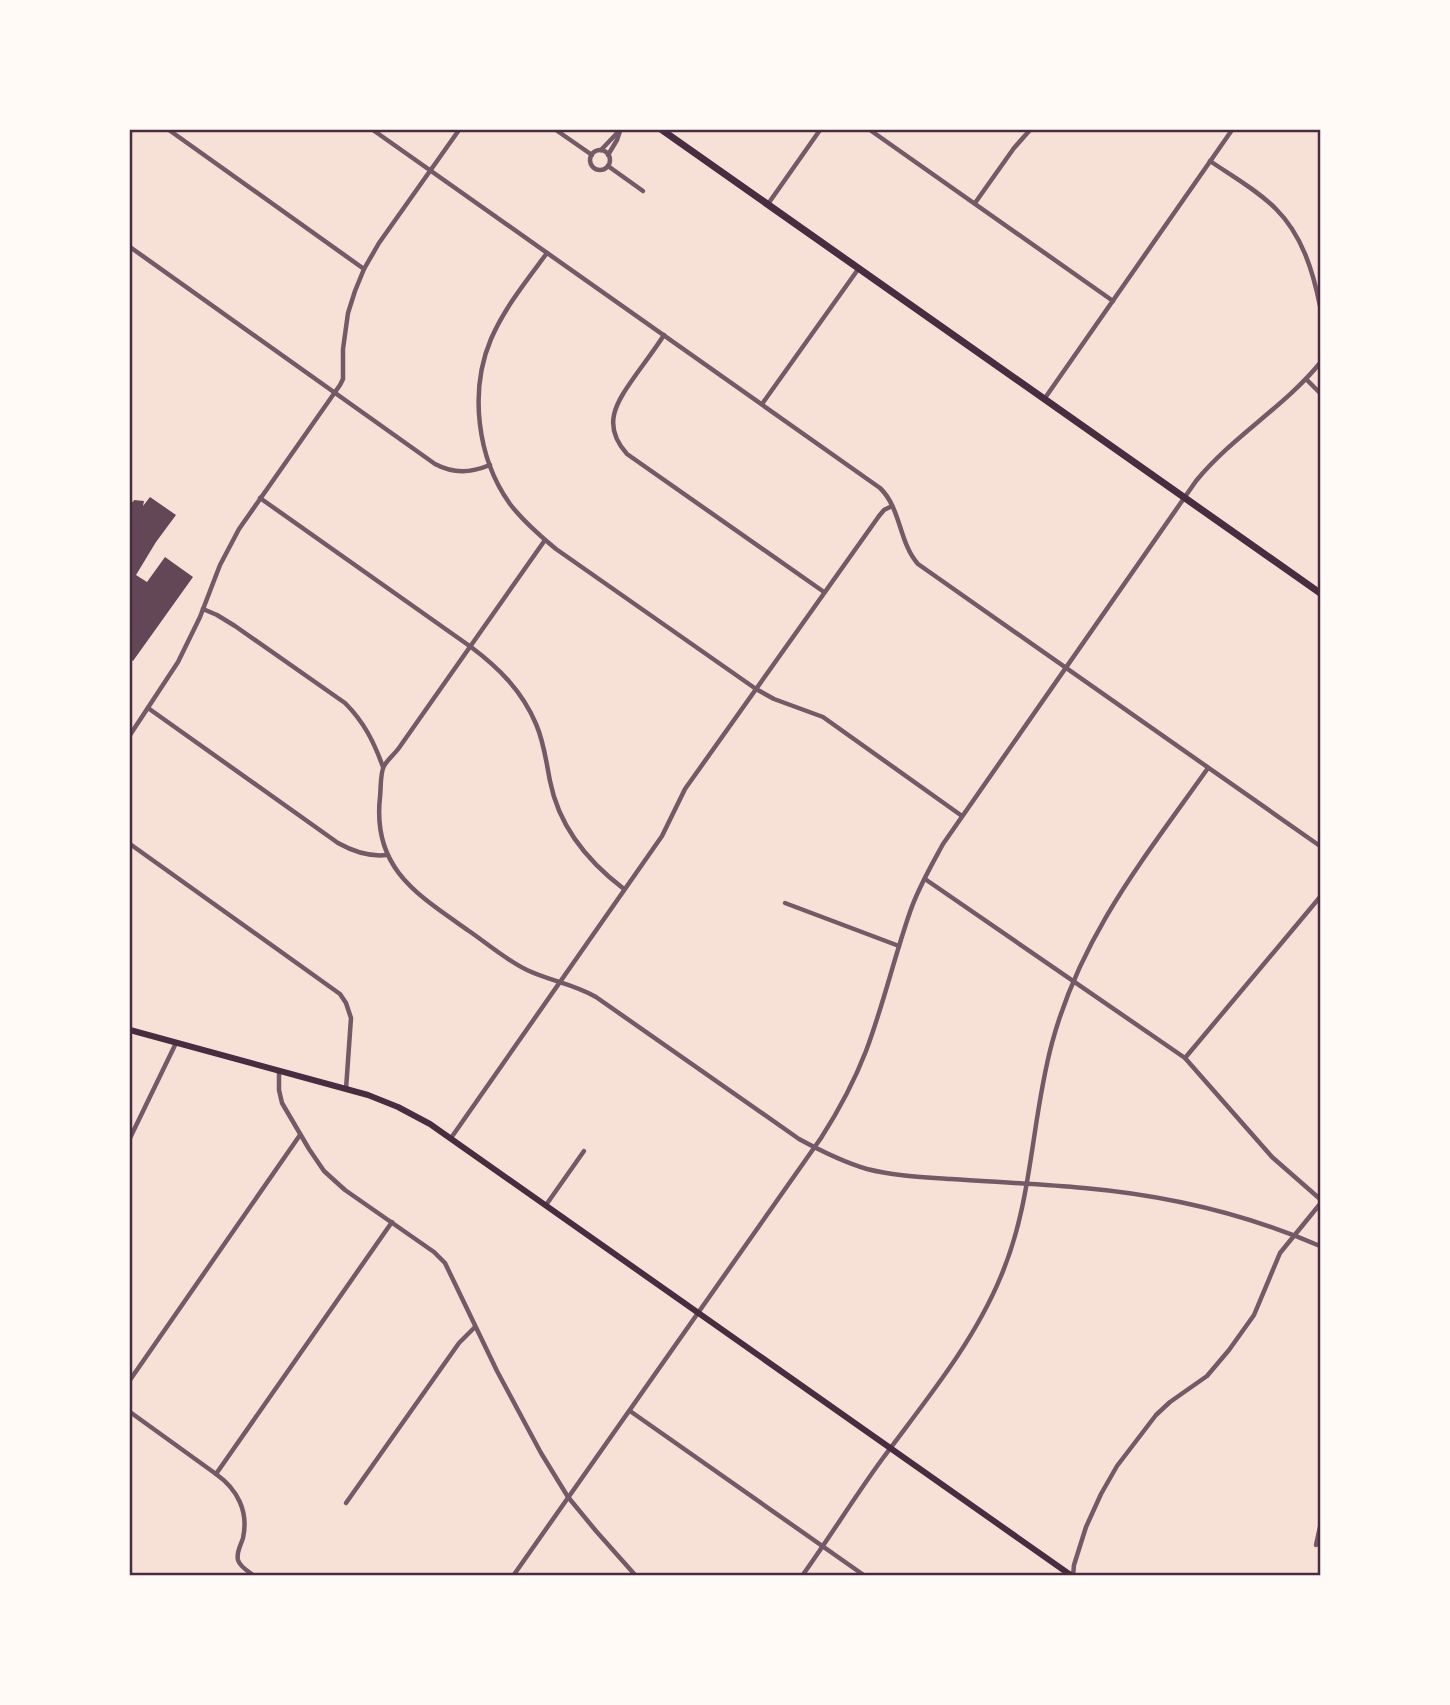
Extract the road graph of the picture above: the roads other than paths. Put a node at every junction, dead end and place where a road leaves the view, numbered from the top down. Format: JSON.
{"nodes":[{"id":1,"x":169,"y":130,"type":"edge"},
{"id":2,"x":373,"y":130,"type":"edge"},
{"id":3,"x":459,"y":130,"type":"edge"},
{"id":4,"x":556,"y":130,"type":"edge"},
{"id":5,"x":620,"y":130,"type":"edge"},
{"id":6,"x":662,"y":130,"type":"edge"},
{"id":7,"x":820,"y":130,"type":"edge"},
{"id":8,"x":870,"y":130,"type":"edge"},
{"id":9,"x":1030,"y":130,"type":"edge"},
{"id":10,"x":1232,"y":130,"type":"edge"},
{"id":11,"x":600,"y":151,"type":"junction"},
{"id":12,"x":592,"y":155,"type":"junction"},
{"id":13,"x":608,"y":155,"type":"junction"},
{"id":14,"x":1210,"y":161,"type":"junction"},
{"id":15,"x":608,"y":166,"type":"junction"},
{"id":16,"x":431,"y":170,"type":"junction"},
{"id":17,"x":643,"y":191,"type":"dead end"},
{"id":18,"x":975,"y":203,"type":"junction"},
{"id":19,"x":768,"y":204,"type":"junction"},
{"id":20,"x":130,"y":247,"type":"edge"},
{"id":21,"x":547,"y":253,"type":"junction"},
{"id":22,"x":859,"y":268,"type":"junction"},
{"id":23,"x":364,"y":269,"type":"junction"},
{"id":24,"x":1113,"y":301,"type":"junction"},
{"id":25,"x":1321,"y":306,"type":"edge"},
{"id":26,"x":664,"y":335,"type":"junction"},
{"id":27,"x":1321,"y":363,"type":"edge"},
{"id":28,"x":1306,"y":379,"type":"junction"},
{"id":29,"x":336,"y":393,"type":"junction"},
{"id":30,"x":1321,"y":393,"type":"edge"},
{"id":31,"x":1044,"y":399,"type":"junction"},
{"id":32,"x":762,"y":404,"type":"junction"},
{"id":33,"x":489,"y":465,"type":"junction"},
{"id":34,"x":1185,"y":497,"type":"junction"},
{"id":35,"x":260,"y":498,"type":"junction"},
{"id":36,"x":892,"y":506,"type":"junction"},
{"id":37,"x":545,"y":540,"type":"junction"},
{"id":38,"x":824,"y":592,"type":"junction"},
{"id":39,"x":1321,"y":593,"type":"edge"},
{"id":40,"x":203,"y":609,"type":"junction"},
{"id":41,"x":471,"y":647,"type":"junction"},
{"id":42,"x":1066,"y":667,"type":"junction"},
{"id":43,"x":756,"y":689,"type":"junction"},
{"id":44,"x":148,"y":708,"type":"junction"},
{"id":45,"x":130,"y":735,"type":"edge"},
{"id":46,"x":383,"y":767,"type":"junction"},
{"id":47,"x":1208,"y":768,"type":"junction"},
{"id":48,"x":962,"y":816,"type":"junction"},
{"id":49,"x":130,"y":844,"type":"edge"},
{"id":50,"x":1321,"y":846,"type":"edge"},
{"id":51,"x":387,"y":855,"type":"junction"},
{"id":52,"x":925,"y":879,"type":"junction"},
{"id":53,"x":624,"y":889,"type":"junction"},
{"id":54,"x":1321,"y":897,"type":"edge"},
{"id":55,"x":785,"y":903,"type":"dead end"},
{"id":56,"x":899,"y":946,"type":"junction"},
{"id":57,"x":560,"y":982,"type":"junction"},
{"id":58,"x":1073,"y":982,"type":"junction"},
{"id":59,"x":130,"y":1030,"type":"edge"},
{"id":60,"x":176,"y":1043,"type":"junction"},
{"id":61,"x":1185,"y":1058,"type":"junction"},
{"id":62,"x":279,"y":1071,"type":"junction"},
{"id":63,"x":346,"y":1089,"type":"junction"},
{"id":64,"x":300,"y":1135,"type":"junction"},
{"id":65,"x":130,"y":1138,"type":"edge"},
{"id":66,"x":451,"y":1138,"type":"junction"},
{"id":67,"x":814,"y":1147,"type":"junction"},
{"id":68,"x":584,"y":1151,"type":"dead end"},
{"id":69,"x":1027,"y":1184,"type":"junction"},
{"id":70,"x":1321,"y":1199,"type":"edge"},
{"id":71,"x":1321,"y":1204,"type":"edge"},
{"id":72,"x":546,"y":1205,"type":"junction"},
{"id":73,"x":392,"y":1223,"type":"junction"},
{"id":74,"x":1294,"y":1236,"type":"junction"},
{"id":75,"x":1321,"y":1246,"type":"edge"},
{"id":76,"x":698,"y":1312,"type":"junction"},
{"id":77,"x":475,"y":1327,"type":"junction"},
{"id":78,"x":130,"y":1380,"type":"edge"},
{"id":79,"x":630,"y":1410,"type":"junction"},
{"id":80,"x":130,"y":1412,"type":"edge"},
{"id":81,"x":891,"y":1448,"type":"junction"},
{"id":82,"x":216,"y":1474,"type":"junction"},
{"id":83,"x":568,"y":1497,"type":"junction"},
{"id":84,"x":346,"y":1503,"type":"dead end"},
{"id":85,"x":1321,"y":1527,"type":"edge"},
{"id":86,"x":1316,"y":1545,"type":"dead end"},
{"id":87,"x":823,"y":1546,"type":"junction"},
{"id":88,"x":254,"y":1576,"type":"edge"},
{"id":89,"x":513,"y":1576,"type":"edge"},
{"id":90,"x":636,"y":1576,"type":"edge"},
{"id":91,"x":802,"y":1576,"type":"edge"},
{"id":92,"x":865,"y":1576,"type":"edge"},
{"id":93,"x":1072,"y":1576,"type":"edge"}],
"edges":[{"from":1,"to":23,"type":"street"},
{"from":2,"to":16,"type":"street"},
{"from":3,"to":16,"type":"street"},
{"from":4,"to":12,"type":"street"},
{"from":5,"to":11,"type":"street"},
{"from":5,"to":13,"type":"street"},
{"from":6,"to":19,"type":"main road"},
{"from":7,"to":19,"type":"street"},
{"from":8,"to":18,"type":"street"},
{"from":9,"to":18,"type":"street"},
{"from":10,"to":14,"type":"street"},
{"from":11,"to":12,"type":"street"},
{"from":11,"to":13,"type":"street"},
{"from":12,"to":15,"type":"street"},
{"from":13,"to":15,"type":"street"},
{"from":14,"to":24,"type":"street"},
{"from":14,"to":25,"type":"street"},
{"from":15,"to":17,"type":"street"},
{"from":16,"to":21,"type":"street"},
{"from":16,"to":23,"type":"street"},
{"from":18,"to":24,"type":"street"},
{"from":19,"to":22,"type":"main road"},
{"from":20,"to":29,"type":"street"},
{"from":21,"to":26,"type":"street"},
{"from":21,"to":33,"type":"street"},
{"from":22,"to":31,"type":"main road"},
{"from":22,"to":32,"type":"street"},
{"from":23,"to":29,"type":"street"},
{"from":24,"to":31,"type":"street"},
{"from":26,"to":32,"type":"street"},
{"from":26,"to":38,"type":"street"},
{"from":27,"to":28,"type":"street"},
{"from":28,"to":30,"type":"street"},
{"from":28,"to":34,"type":"street"},
{"from":29,"to":33,"type":"street"},
{"from":29,"to":35,"type":"street"},
{"from":31,"to":34,"type":"main road"},
{"from":32,"to":36,"type":"street"},
{"from":33,"to":37,"type":"street"},
{"from":34,"to":39,"type":"main road"},
{"from":34,"to":42,"type":"street"},
{"from":35,"to":40,"type":"street"},
{"from":35,"to":41,"type":"street"},
{"from":36,"to":38,"type":"street"},
{"from":36,"to":42,"type":"street"},
{"from":37,"to":41,"type":"street"},
{"from":37,"to":43,"type":"street"},
{"from":38,"to":43,"type":"street"},
{"from":40,"to":44,"type":"street"},
{"from":40,"to":46,"type":"street"},
{"from":41,"to":46,"type":"street"},
{"from":41,"to":53,"type":"street"},
{"from":42,"to":47,"type":"street"},
{"from":42,"to":48,"type":"street"},
{"from":43,"to":48,"type":"street"},
{"from":43,"to":53,"type":"street"},
{"from":44,"to":45,"type":"street"},
{"from":44,"to":51,"type":"street"},
{"from":46,"to":51,"type":"street"},
{"from":47,"to":50,"type":"street"},
{"from":47,"to":58,"type":"street"},
{"from":48,"to":52,"type":"street"},
{"from":49,"to":63,"type":"street"},
{"from":51,"to":57,"type":"street"},
{"from":52,"to":56,"type":"street"},
{"from":52,"to":58,"type":"street"},
{"from":53,"to":57,"type":"street"},
{"from":54,"to":61,"type":"street"},
{"from":55,"to":56,"type":"street"},
{"from":56,"to":67,"type":"street"},
{"from":57,"to":66,"type":"street"},
{"from":57,"to":67,"type":"street"},
{"from":58,"to":61,"type":"street"},
{"from":58,"to":69,"type":"street"},
{"from":59,"to":60,"type":"main road"},
{"from":60,"to":62,"type":"main road"},
{"from":60,"to":65,"type":"street"},
{"from":61,"to":70,"type":"street"},
{"from":62,"to":63,"type":"main road"},
{"from":62,"to":64,"type":"street"},
{"from":63,"to":66,"type":"main road"},
{"from":64,"to":73,"type":"street"},
{"from":64,"to":78,"type":"street"},
{"from":66,"to":72,"type":"main road"},
{"from":67,"to":69,"type":"street"},
{"from":67,"to":76,"type":"street"},
{"from":68,"to":72,"type":"street"},
{"from":69,"to":74,"type":"street"},
{"from":69,"to":81,"type":"street"},
{"from":71,"to":74,"type":"street"},
{"from":72,"to":76,"type":"main road"},
{"from":73,"to":77,"type":"street"},
{"from":73,"to":82,"type":"street"},
{"from":74,"to":75,"type":"street"},
{"from":74,"to":93,"type":"street"},
{"from":76,"to":79,"type":"street"},
{"from":76,"to":81,"type":"main road"},
{"from":77,"to":83,"type":"street"},
{"from":77,"to":84,"type":"street"},
{"from":79,"to":83,"type":"street"},
{"from":79,"to":87,"type":"street"},
{"from":80,"to":82,"type":"street"},
{"from":81,"to":87,"type":"street"},
{"from":81,"to":93,"type":"main road"},
{"from":82,"to":88,"type":"street"},
{"from":83,"to":89,"type":"street"},
{"from":83,"to":90,"type":"street"},
{"from":85,"to":86,"type":"street"},
{"from":87,"to":91,"type":"street"},
{"from":87,"to":92,"type":"street"}]}
